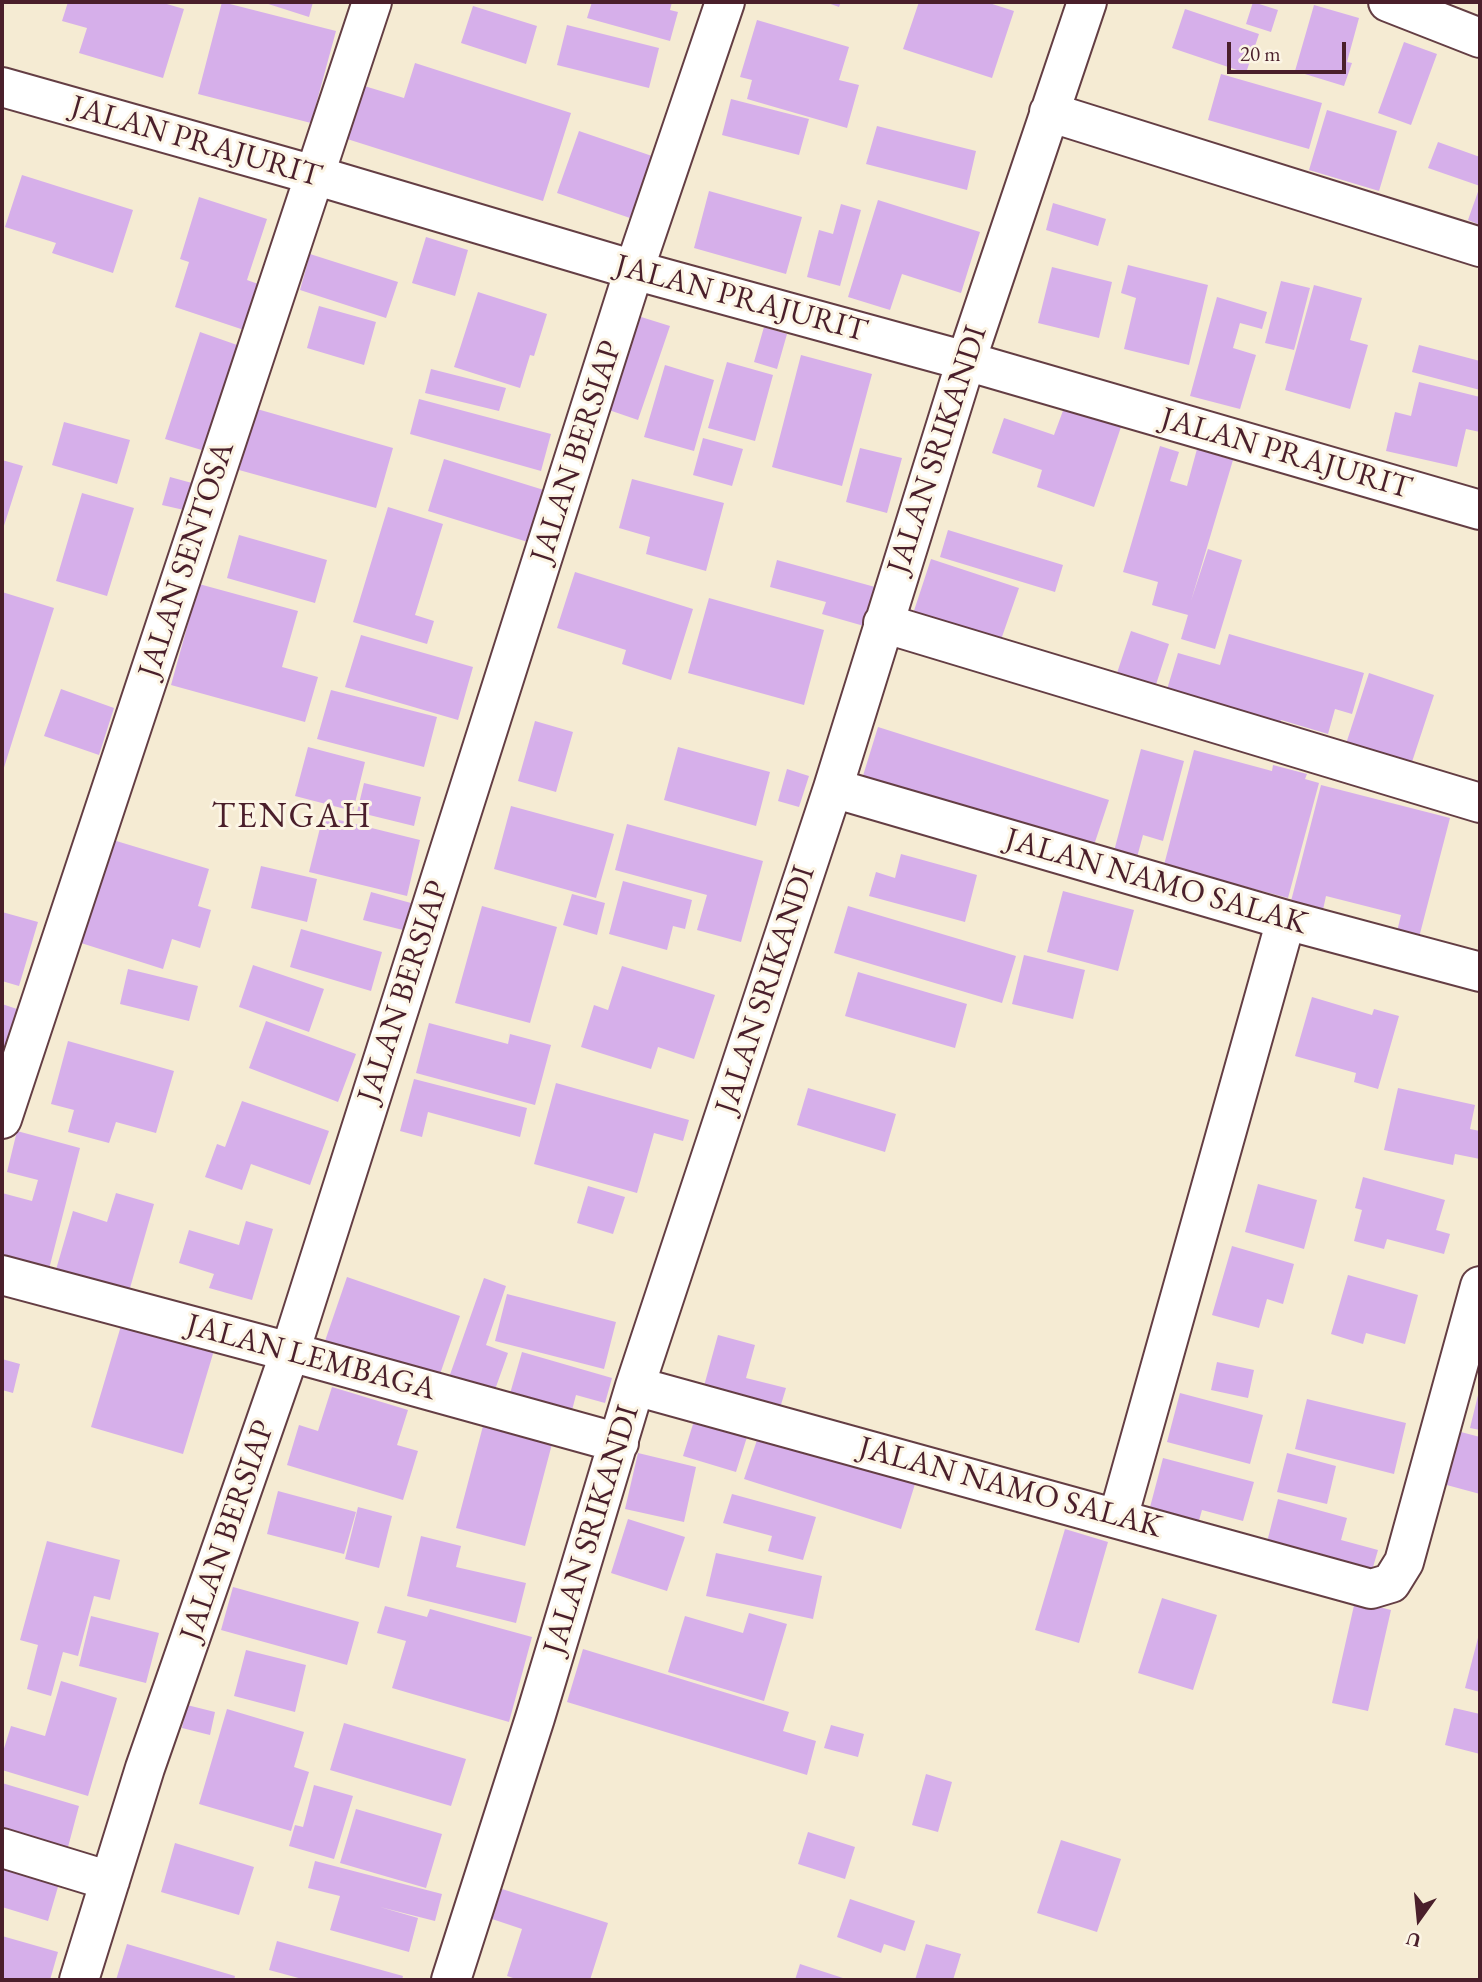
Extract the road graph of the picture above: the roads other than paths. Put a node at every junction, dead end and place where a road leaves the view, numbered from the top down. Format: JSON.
{"nodes":[{"id":1,"x":372,"y":2,"type":"edge"},
{"id":2,"x":725,"y":2,"type":"edge"},
{"id":3,"x":1087,"y":2,"type":"edge"},
{"id":4,"x":1388,"y":2,"type":"edge"},
{"id":5,"x":1480,"y":38,"type":"edge"},
{"id":6,"x":2,"y":87,"type":"edge"},
{"id":7,"x":1049,"y":111,"type":"junction"},
{"id":8,"x":314,"y":174,"type":"junction"},
{"id":9,"x":1480,"y":247,"type":"edge"},
{"id":10,"x":634,"y":270,"type":"junction"},
{"id":11,"x":965,"y":361,"type":"junction"},
{"id":12,"x":1480,"y":510,"type":"edge"},
{"id":13,"x":883,"y":623,"type":"junction"},
{"id":14,"x":833,"y":788,"type":"junction"},
{"id":15,"x":1480,"y":803,"type":"edge"},
{"id":16,"x":1286,"y":920,"type":"junction"},
{"id":17,"x":1480,"y":972,"type":"edge"},
{"id":18,"x":2,"y":1119,"type":"edge"},
{"id":19,"x":2,"y":1275,"type":"edge"},
{"id":20,"x":1480,"y":1286,"type":"edge"},
{"id":21,"x":290,"y":1352,"type":"junction"},
{"id":22,"x":635,"y":1386,"type":"junction"},
{"id":23,"x":619,"y":1443,"type":"junction"},
{"id":24,"x":1118,"y":1518,"type":"junction"},
{"id":25,"x":2,"y":1848,"type":"edge"},
{"id":26,"x":110,"y":1881,"type":"junction"},
{"id":27,"x":79,"y":1980,"type":"edge"},
{"id":28,"x":451,"y":1980,"type":"edge"}],
"edges":[{"from":1,"to":8,"type":"street","name":"JALAN SENTOSA"},
{"from":2,"to":10,"type":"street","name":"JALAN BERSIAP"},
{"from":3,"to":7,"type":"street","name":"JALAN SRIKANDI"},
{"from":4,"to":5,"type":"street"},
{"from":6,"to":8,"type":"street","name":"JALAN PRAJURIT"},
{"from":7,"to":9,"type":"street"},
{"from":7,"to":11,"type":"street","name":"JALAN SRIKANDI"},
{"from":8,"to":10,"type":"street","name":"JALAN PRAJURIT"},
{"from":8,"to":18,"type":"street","name":"JALAN SENTOSA"},
{"from":10,"to":11,"type":"street","name":"JALAN PRAJURIT"},
{"from":10,"to":21,"type":"street","name":"JALAN BERSIAP"},
{"from":11,"to":12,"type":"street","name":"JALAN PRAJURIT"},
{"from":11,"to":13,"type":"street","name":"JALAN SRIKANDI"},
{"from":13,"to":14,"type":"street","name":"JALAN SRIKANDI"},
{"from":13,"to":15,"type":"street"},
{"from":14,"to":16,"type":"street","name":"JALAN NAMO SALAK"},
{"from":14,"to":22,"type":"street","name":"JALAN SRIKANDI"},
{"from":16,"to":17,"type":"street","name":"JALAN NAMO SALAK"},
{"from":16,"to":24,"type":"street"},
{"from":19,"to":21,"type":"street","name":"JALAN LEMBAGA"},
{"from":20,"to":24,"type":"street","name":"JALAN NAMO SALAK"},
{"from":21,"to":23,"type":"street","name":"JALAN LEMBAGA"},
{"from":21,"to":26,"type":"street","name":"JALAN BERSIAP"},
{"from":22,"to":23,"type":"street","name":"JALAN SRIKANDI"},
{"from":22,"to":24,"type":"street","name":"JALAN NAMO SALAK"},
{"from":23,"to":28,"type":"street","name":"JALAN SRIKANDI"},
{"from":25,"to":26,"type":"street"},
{"from":26,"to":27,"type":"street","name":"JALAN BERSIAP"}]}
